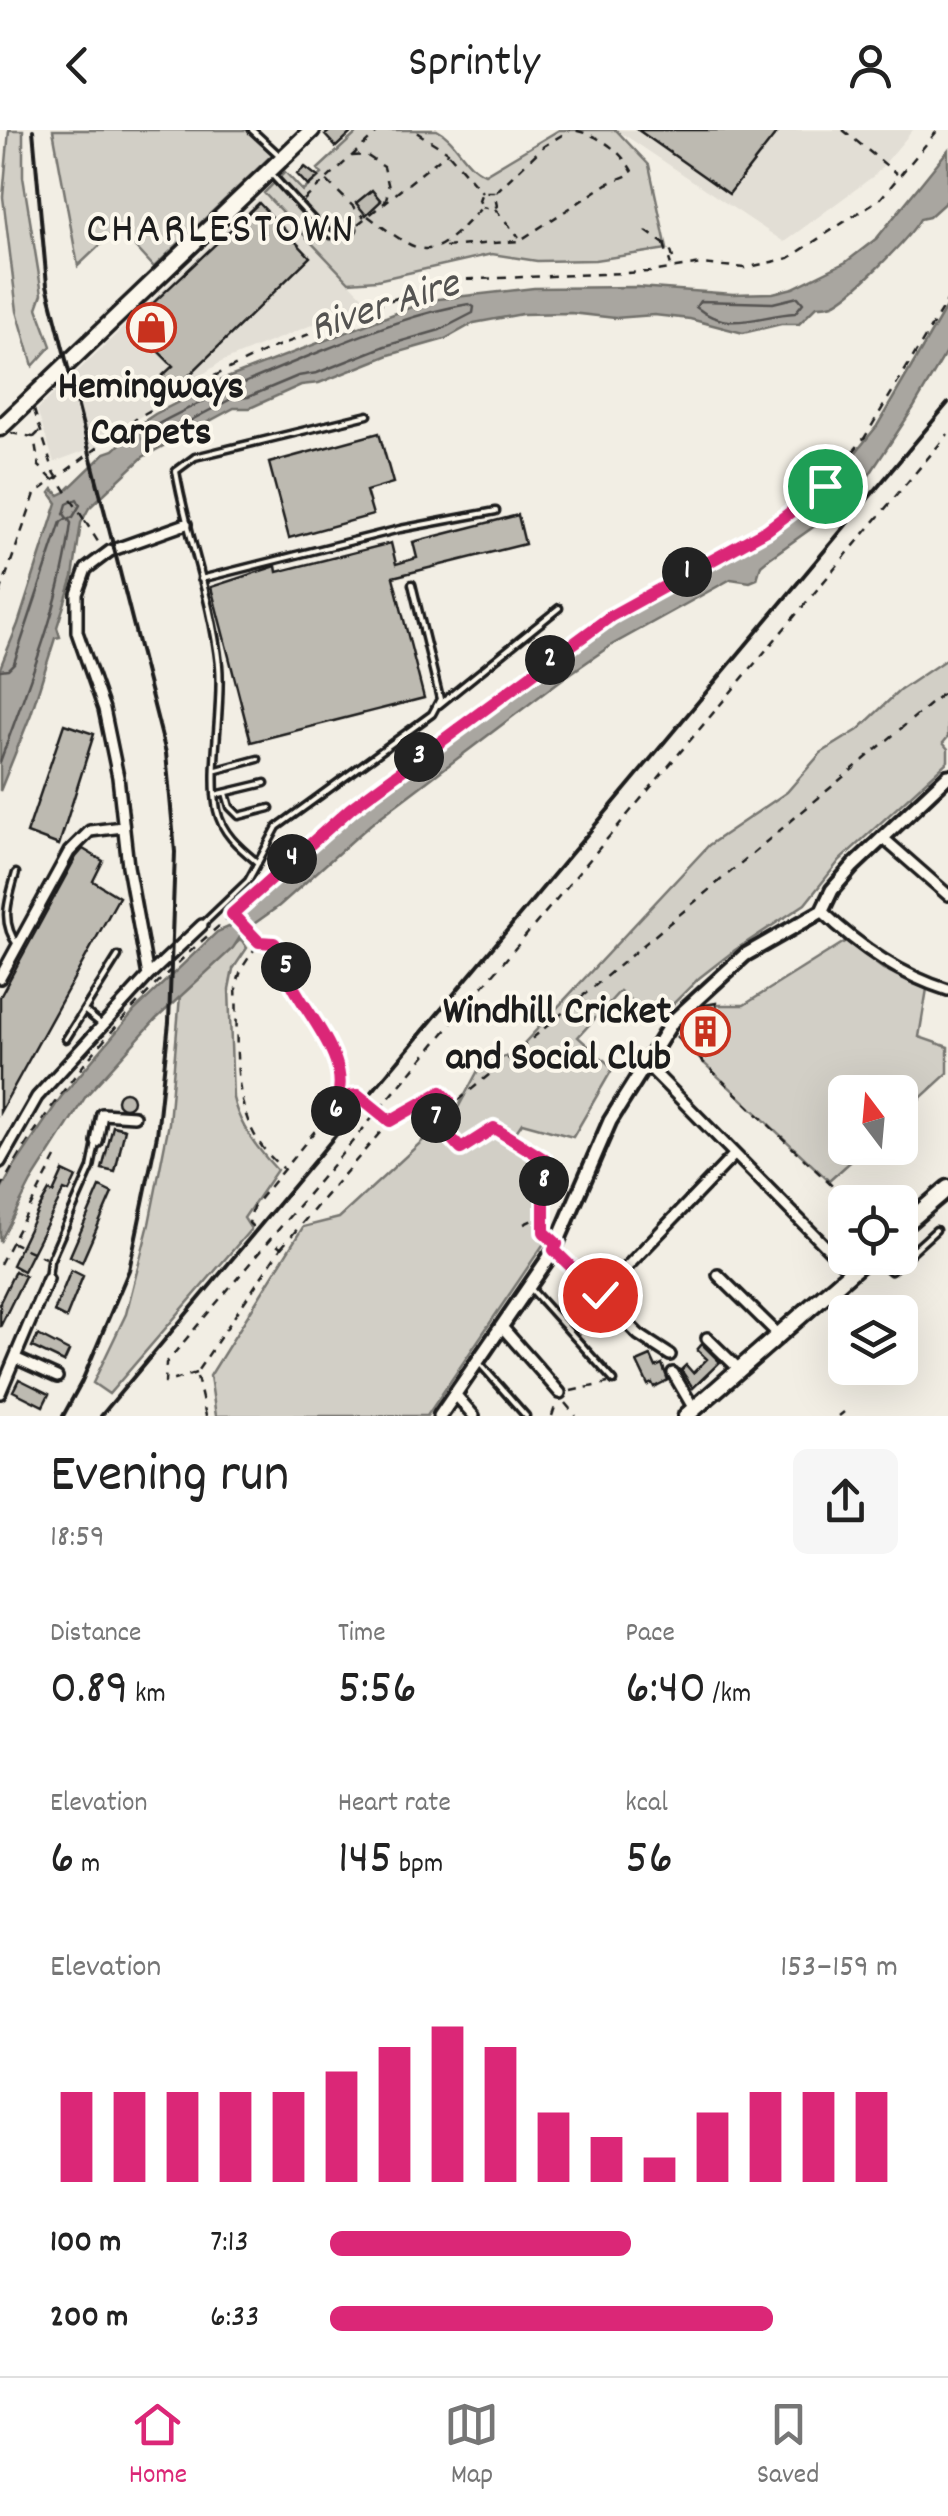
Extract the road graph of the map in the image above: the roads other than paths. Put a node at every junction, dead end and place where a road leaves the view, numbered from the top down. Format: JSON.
{"nodes":[{"id":1,"x":252,"y":130,"type":"edge"},
{"id":2,"x":302,"y":133,"type":"edge"},
{"id":3,"x":283,"y":158,"type":"junction"},
{"id":4,"x":269,"y":171,"type":"junction"},
{"id":5,"x":353,"y":229,"type":"road end"},
{"id":6,"x":368,"y":415,"type":"dead end"},
{"id":7,"x":1,"y":427,"type":"edge"},
{"id":8,"x":496,"y":511,"type":"dead end"},
{"id":9,"x":186,"y":524,"type":"junction"},
{"id":10,"x":202,"y":579,"type":"junction"},
{"id":11,"x":412,"y":584,"type":"dead end"},
{"id":12,"x":560,"y":608,"type":"dead end"},
{"id":13,"x":436,"y":708,"type":"junction"},
{"id":14,"x":258,"y":760,"type":"dead end"},
{"id":15,"x":217,"y":770,"type":"junction"},
{"id":16,"x":948,"y":776,"type":"edge"},
{"id":17,"x":265,"y":783,"type":"dead end"},
{"id":18,"x":226,"y":793,"type":"junction"},
{"id":19,"x":216,"y":796,"type":"junction"},
{"id":20,"x":270,"y":808,"type":"dead end"},
{"id":21,"x":123,"y":827,"type":"junction"},
{"id":22,"x":883,"y":838,"type":"junction"},
{"id":23,"x":258,"y":863,"type":"junction"},
{"id":24,"x":16,"y":873,"type":"dead end"},
{"id":25,"x":948,"y":895,"type":"edge"},
{"id":26,"x":822,"y":911,"type":"junction"},
{"id":27,"x":232,"y":914,"type":"road end"},
{"id":28,"x":202,"y":926,"type":"joint"},
{"id":29,"x":250,"y":934,"type":"road end"},
{"id":30,"x":18,"y":946,"type":"junction"},
{"id":31,"x":118,"y":956,"type":"dead end"},
{"id":32,"x":148,"y":976,"type":"junction"},
{"id":33,"x":0,"y":978,"type":"edge"},
{"id":34,"x":948,"y":990,"type":"edge"},
{"id":35,"x":85,"y":1012,"type":"junction"},
{"id":36,"x":101,"y":1024,"type":"junction"},
{"id":37,"x":66,"y":1039,"type":"dead end"},
{"id":38,"x":644,"y":1062,"type":"junction"},
{"id":39,"x":134,"y":1116,"type":"dead end"},
{"id":40,"x":96,"y":1142,"type":"joint"},
{"id":41,"x":734,"y":1155,"type":"junction"},
{"id":42,"x":0,"y":1162,"type":"edge"},
{"id":43,"x":948,"y":1188,"type":"edge"},
{"id":44,"x":918,"y":1214,"type":"edge"},
{"id":45,"x":936,"y":1230,"type":"dead end"},
{"id":46,"x":555,"y":1247,"type":"junction"},
{"id":47,"x":918,"y":1247,"type":"edge"},
{"id":48,"x":828,"y":1249,"type":"edge"},
{"id":49,"x":718,"y":1275,"type":"dead end"},
{"id":50,"x":848,"y":1275,"type":"edge"},
{"id":51,"x":48,"y":1279,"type":"joint"},
{"id":52,"x":529,"y":1287,"type":"junction"},
{"id":53,"x":600,"y":1295,"type":"junction"},
{"id":54,"x":502,"y":1327,"type":"junction"},
{"id":55,"x":779,"y":1335,"type":"junction"},
{"id":56,"x":707,"y":1338,"type":"dead end"},
{"id":57,"x":670,"y":1355,"type":"dead end"},
{"id":58,"x":15,"y":1358,"type":"junction"},
{"id":59,"x":478,"y":1361,"type":"junction"},
{"id":60,"x":740,"y":1370,"type":"junction"},
{"id":61,"x":673,"y":1372,"type":"dead end"},
{"id":62,"x":57,"y":1377,"type":"dead end"},
{"id":63,"x":614,"y":1381,"type":"road end"},
{"id":64,"x":0,"y":1393,"type":"edge"},
{"id":65,"x":560,"y":1393,"type":"road end"},
{"id":66,"x":455,"y":1394,"type":"junction"},
{"id":67,"x":690,"y":1412,"type":"edge"},
{"id":68,"x":440,"y":1416,"type":"edge"},
{"id":69,"x":474,"y":1416,"type":"edge"},
{"id":70,"x":526,"y":1416,"type":"edge"}],
"edges":[{"from":1,"to":3,"type":"lane"},
{"from":2,"to":3,"type":"main road"},
{"from":3,"to":4,"type":"main road"},
{"from":4,"to":5,"type":"lane"},
{"from":4,"to":7,"type":"main road"},
{"from":6,"to":9,"type":"lane"},
{"from":8,"to":10,"type":"lane"},
{"from":9,"to":10,"type":"lane"},
{"from":9,"to":21,"type":"street"},
{"from":10,"to":15,"type":"lane"},
{"from":11,"to":13,"type":"lane"},
{"from":12,"to":13,"type":"lane"},
{"from":13,"to":23,"type":"lane"},
{"from":14,"to":15,"type":"lane"},
{"from":15,"to":19,"type":"lane"},
{"from":16,"to":22,"type":"street"},
{"from":17,"to":18,"type":"lane"},
{"from":18,"to":19,"type":"lane"},
{"from":18,"to":20,"type":"lane"},
{"from":19,"to":23,"type":"lane"},
{"from":21,"to":30,"type":"street"},
{"from":21,"to":32,"type":"street"},
{"from":22,"to":25,"type":"street"},
{"from":22,"to":26,"type":"street"},
{"from":23,"to":28,"type":"lane"},
{"from":24,"to":30,"type":"lane"},
{"from":26,"to":34,"type":"street"},
{"from":26,"to":38,"type":"street"},
{"from":27,"to":29,"type":"lane"},
{"from":28,"to":32,"type":"street"},
{"from":30,"to":33,"type":"street"},
{"from":31,"to":35,"type":"lane"},
{"from":32,"to":36,"type":"street"},
{"from":35,"to":36,"type":"lane"},
{"from":35,"to":37,"type":"lane"},
{"from":36,"to":42,"type":"street"},
{"from":38,"to":41,"type":"street"},
{"from":38,"to":46,"type":"street"},
{"from":39,"to":40,"type":"street"},
{"from":40,"to":51,"type":"lane"},
{"from":41,"to":48,"type":"street"},
{"from":41,"to":53,"type":"street"},
{"from":43,"to":44,"type":"main road"},
{"from":45,"to":47,"type":"lane"},
{"from":46,"to":52,"type":"street"},
{"from":46,"to":53,"type":"street"},
{"from":49,"to":55,"type":"street"},
{"from":50,"to":55,"type":"main road"},
{"from":51,"to":58,"type":"street"},
{"from":52,"to":54,"type":"street"},
{"from":52,"to":63,"type":"lane"},
{"from":53,"to":57,"type":"street"},
{"from":54,"to":59,"type":"street"},
{"from":54,"to":65,"type":"street"},
{"from":55,"to":60,"type":"main road"},
{"from":56,"to":60,"type":"street"},
{"from":58,"to":62,"type":"street"},
{"from":58,"to":64,"type":"street"},
{"from":59,"to":66,"type":"street"},
{"from":59,"to":70,"type":"lane"},
{"from":60,"to":67,"type":"main road"},
{"from":61,"to":67,"type":"street"},
{"from":66,"to":68,"type":"street"},
{"from":66,"to":69,"type":"street"}]}
